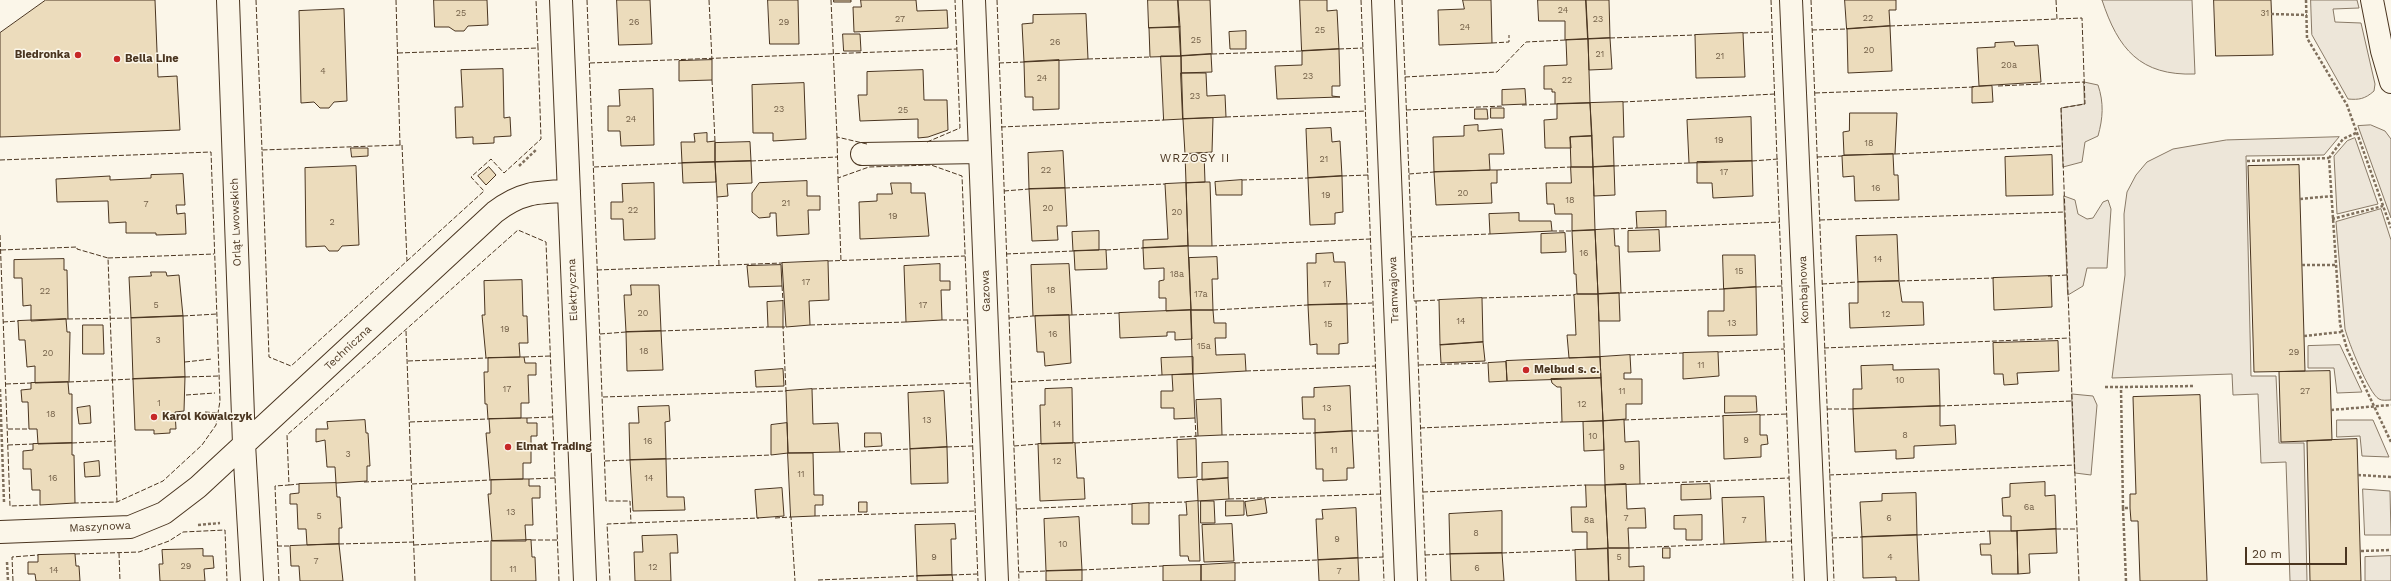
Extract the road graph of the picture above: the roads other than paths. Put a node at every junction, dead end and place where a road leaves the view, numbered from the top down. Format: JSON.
{"nodes":[{"id":1,"x":228,"y":0,"type":"edge"},
{"id":2,"x":561,"y":0,"type":"edge"},
{"id":3,"x":974,"y":0,"type":"edge"},
{"id":4,"x":1383,"y":0,"type":"edge"},
{"id":5,"x":1791,"y":0,"type":"edge"},
{"id":6,"x":2372,"y":0,"type":"edge"},
{"id":7,"x":2391,"y":82,"type":"edge"},
{"id":8,"x":980,"y":152,"type":"junction"},
{"id":9,"x":862,"y":154,"type":"dead end"},
{"id":10,"x":568,"y":191,"type":"junction"},
{"id":11,"x":244,"y":444,"type":"junction"},
{"id":12,"x":0,"y":532,"type":"edge"},
{"id":13,"x":252,"y":581,"type":"edge"},
{"id":14,"x":585,"y":581,"type":"edge"},
{"id":15,"x":997,"y":581,"type":"edge"},
{"id":16,"x":1406,"y":581,"type":"edge"},
{"id":17,"x":1816,"y":581,"type":"edge"}],
"edges":[{"from":1,"to":11,"type":"street","name":"Orląt Lwowskich"},
{"from":2,"to":10,"type":"street","name":"Elektryczna"},
{"from":3,"to":8,"type":"street","name":"Gazowa"},
{"from":4,"to":16,"type":"street","name":"Tramwajowa"},
{"from":5,"to":17,"type":"street","name":"Kombajnowa"},
{"from":6,"to":7,"type":"street"},
{"from":8,"to":9,"type":"street"},
{"from":8,"to":15,"type":"street","name":"Gazowa"},
{"from":10,"to":11,"type":"street","name":"Techniczna"},
{"from":10,"to":14,"type":"street","name":"Elektryczna"},
{"from":11,"to":12,"type":"street","name":"Maszynowa"},
{"from":11,"to":13,"type":"street"}]}
